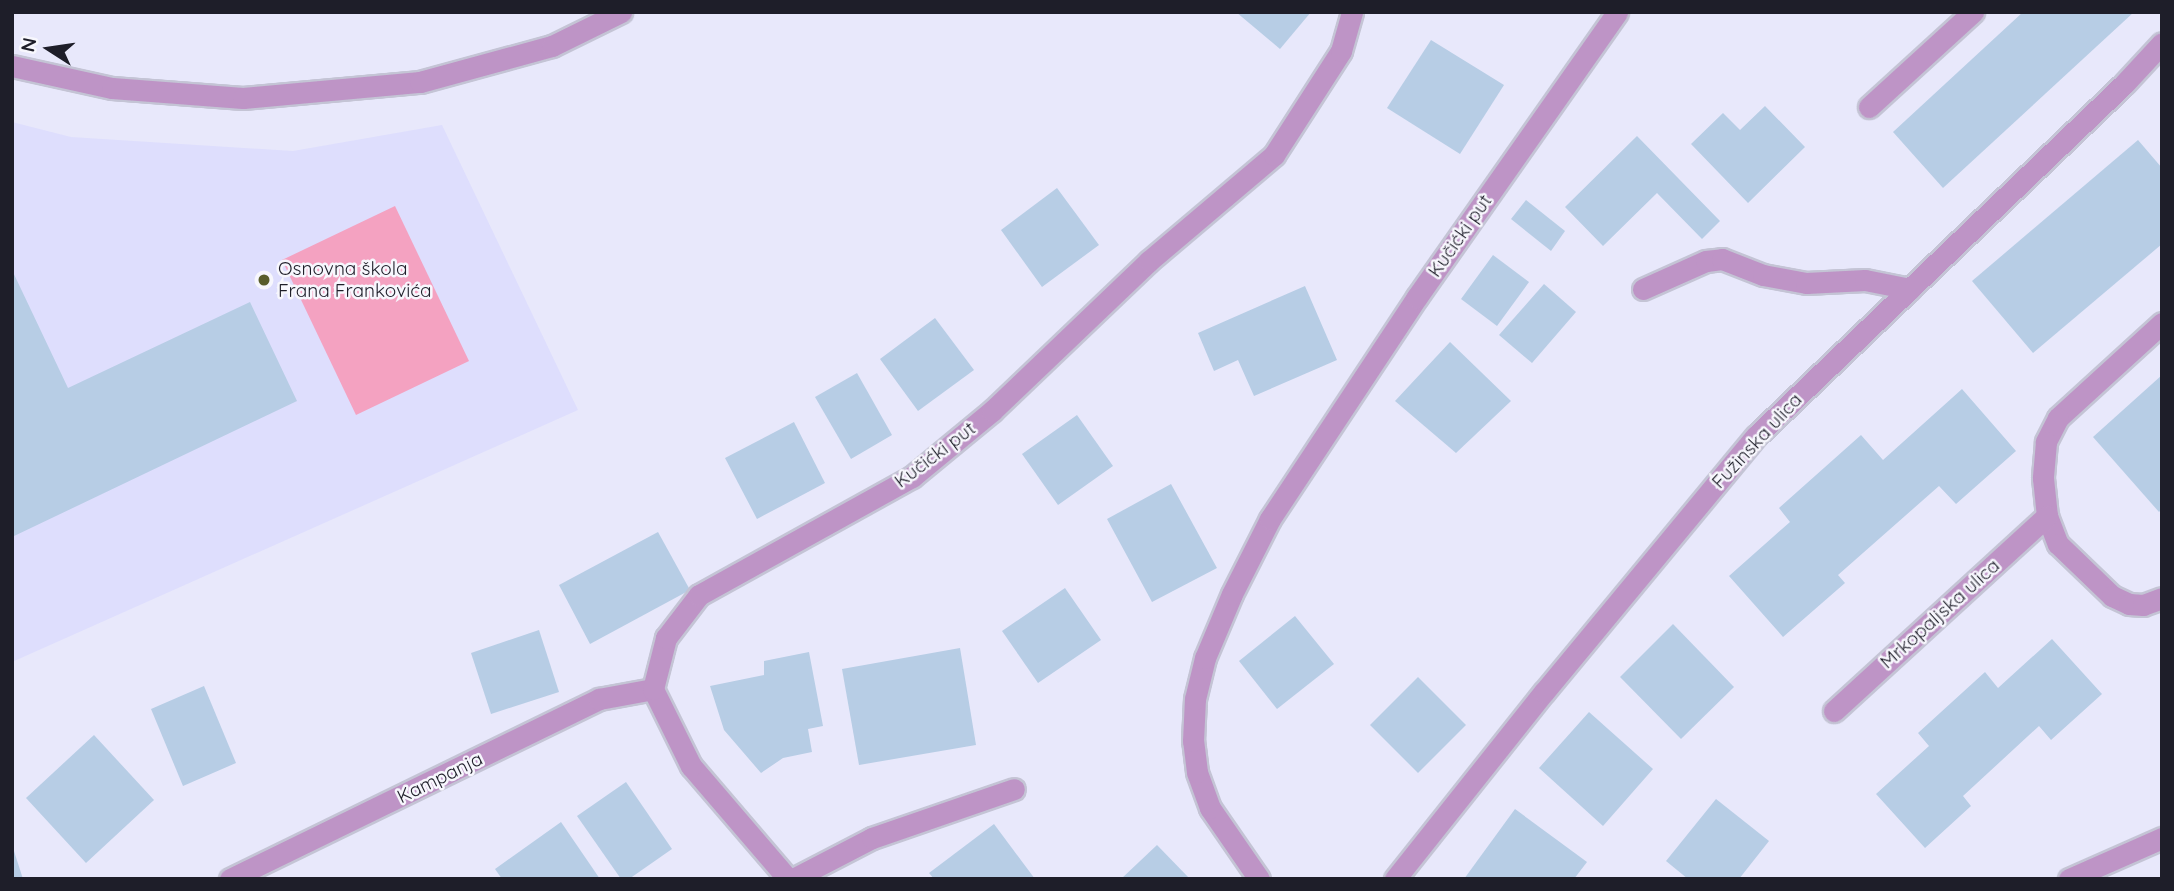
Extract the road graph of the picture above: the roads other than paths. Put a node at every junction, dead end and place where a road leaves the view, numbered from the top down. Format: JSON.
{"nodes":[{"id":1,"x":621,"y":12,"type":"edge"},
{"id":2,"x":1352,"y":12,"type":"edge"},
{"id":3,"x":1617,"y":12,"type":"edge"},
{"id":4,"x":1973,"y":12,"type":"edge"},
{"id":5,"x":2162,"y":43,"type":"edge"},
{"id":6,"x":12,"y":66,"type":"edge"},
{"id":7,"x":1869,"y":107,"type":"dead end"},
{"id":8,"x":1643,"y":289,"type":"dead end"},
{"id":9,"x":1910,"y":289,"type":"junction"},
{"id":10,"x":2162,"y":323,"type":"edge"},
{"id":11,"x":2047,"y":516,"type":"junction"},
{"id":12,"x":2162,"y":598,"type":"edge"},
{"id":13,"x":653,"y":689,"type":"junction"},
{"id":14,"x":1834,"y":711,"type":"dead end"},
{"id":15,"x":1014,"y":789,"type":"dead end"},
{"id":16,"x":2162,"y":838,"type":"edge"},
{"id":17,"x":230,"y":879,"type":"edge"},
{"id":18,"x":790,"y":879,"type":"edge"},
{"id":19,"x":1259,"y":879,"type":"edge"},
{"id":20,"x":1395,"y":879,"type":"edge"},
{"id":21,"x":2069,"y":879,"type":"edge"}],
"edges":[{"from":1,"to":6,"type":"street"},
{"from":2,"to":13,"type":"street","name":"Kučićki put"},
{"from":3,"to":19,"type":"street","name":"Kučićki put"},
{"from":4,"to":7,"type":"street"},
{"from":5,"to":9,"type":"street","name":"Fužinska ulica"},
{"from":8,"to":9,"type":"street"},
{"from":9,"to":20,"type":"street","name":"Fužinska ulica"},
{"from":10,"to":11,"type":"street"},
{"from":11,"to":12,"type":"street"},
{"from":11,"to":14,"type":"street","name":"Mrkopaljska ulica"},
{"from":13,"to":17,"type":"street","name":"Kampanja"},
{"from":13,"to":18,"type":"street"},
{"from":15,"to":18,"type":"street"},
{"from":16,"to":21,"type":"street"}]}
